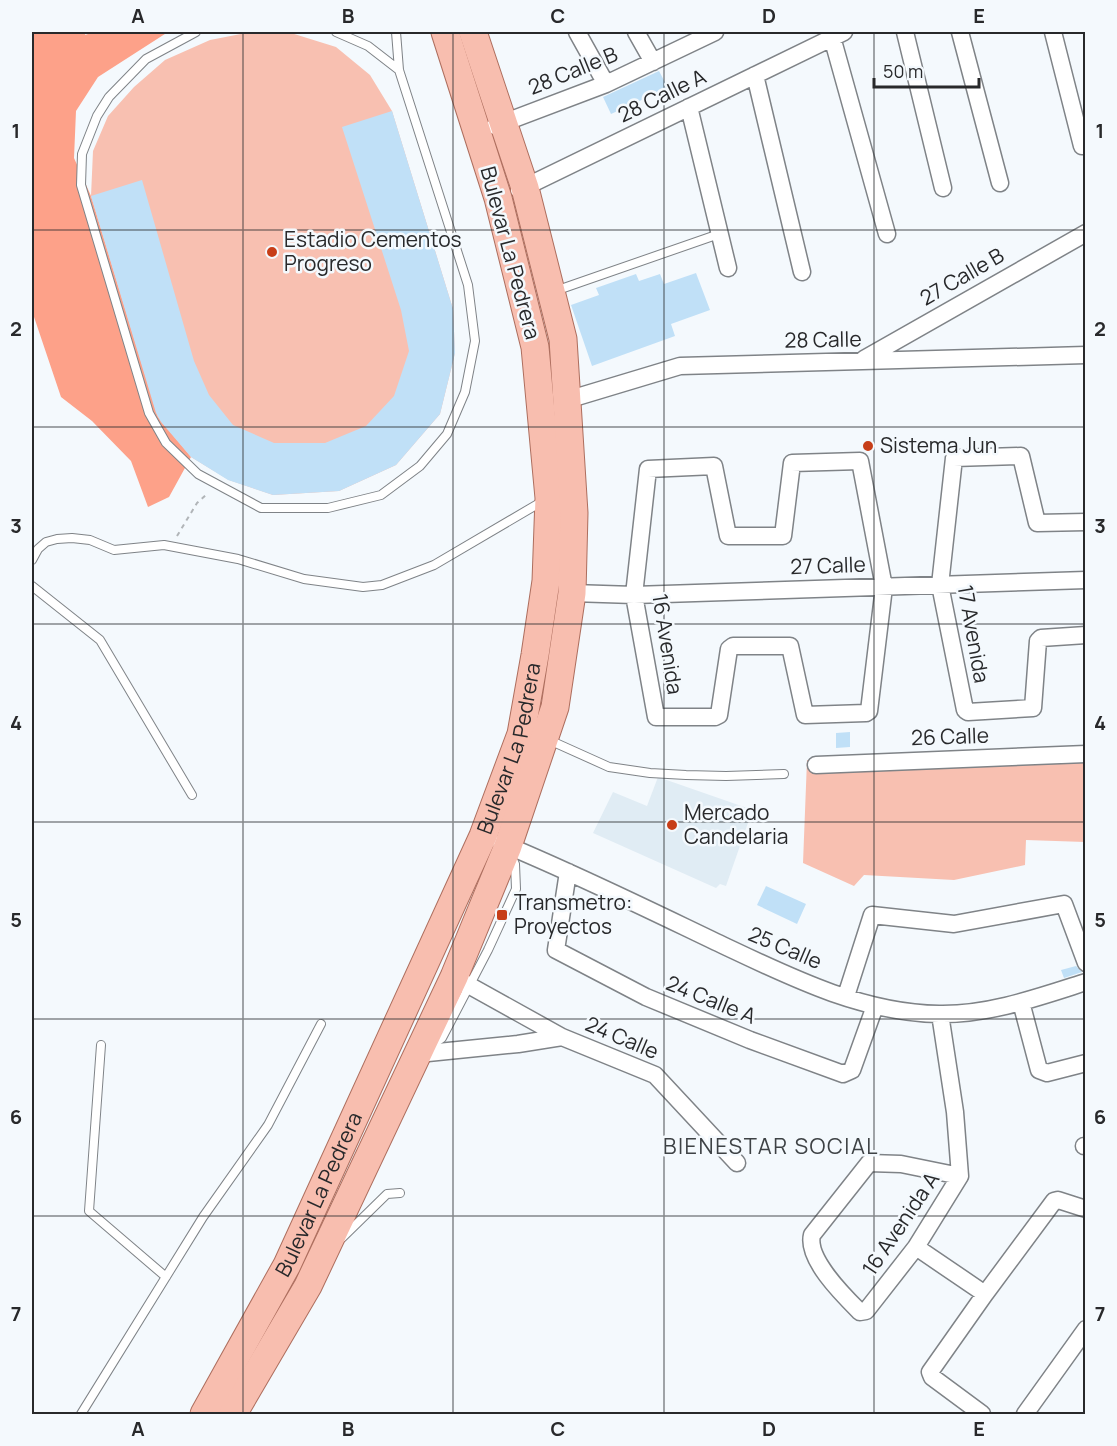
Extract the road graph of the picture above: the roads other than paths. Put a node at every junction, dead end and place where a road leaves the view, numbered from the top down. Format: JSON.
{"nodes":[{"id":1,"x":196,"y":32,"type":"edge"},
{"id":2,"x":336,"y":32,"type":"edge"},
{"id":3,"x":396,"y":32,"type":"edge"},
{"id":4,"x":445,"y":32,"type":"edge"},
{"id":5,"x":473,"y":32,"type":"edge"},
{"id":6,"x":577,"y":32,"type":"edge"},
{"id":7,"x":636,"y":32,"type":"edge"},
{"id":8,"x":715,"y":32,"type":"edge"},
{"id":9,"x":905,"y":32,"type":"edge"},
{"id":10,"x":960,"y":32,"type":"edge"},
{"id":11,"x":1053,"y":32,"type":"edge"},
{"id":12,"x":838,"y":34,"type":"edge"},
{"id":13,"x":652,"y":62,"type":"junction"},
{"id":14,"x":399,"y":70,"type":"junction"},
{"id":15,"x":755,"y":75,"type":"junction"},
{"id":16,"x":606,"y":84,"type":"junction"},
{"id":17,"x":689,"y":107,"type":"junction"},
{"id":18,"x":503,"y":123,"type":"junction"},
{"id":19,"x":477,"y":132,"type":"junction"},
{"id":20,"x":1082,"y":146,"type":"dead end"},
{"id":21,"x":1000,"y":183,"type":"dead end"},
{"id":22,"x":525,"y":188,"type":"junction"},
{"id":23,"x":943,"y":188,"type":"dead end"},
{"id":24,"x":498,"y":198,"type":"junction"},
{"id":25,"x":1086,"y":233,"type":"edge"},
{"id":26,"x":719,"y":234,"type":"junction"},
{"id":27,"x":887,"y":234,"type":"dead end"},
{"id":28,"x":728,"y":268,"type":"dead end"},
{"id":29,"x":802,"y":272,"type":"dead end"},
{"id":30,"x":552,"y":292,"type":"junction"},
{"id":31,"x":1086,"y":355,"type":"edge"},
{"id":32,"x":861,"y":361,"type":"junction"},
{"id":33,"x":567,"y":400,"type":"junction"},
{"id":34,"x":549,"y":498,"type":"junction"},
{"id":35,"x":1086,"y":522,"type":"edge"},
{"id":36,"x":32,"y":560,"type":"edge"},
{"id":37,"x":1086,"y":580,"type":"edge"},
{"id":38,"x":940,"y":585,"type":"junction"},
{"id":39,"x":32,"y":586,"type":"edge"},
{"id":40,"x":884,"y":587,"type":"junction"},
{"id":41,"x":572,"y":593,"type":"junction"},
{"id":42,"x":634,"y":595,"type":"junction"},
{"id":43,"x":1086,"y":635,"type":"edge"},
{"id":44,"x":546,"y":739,"type":"junction"},
{"id":45,"x":1086,"y":754,"type":"edge"},
{"id":46,"x":816,"y":765,"type":"dead end"},
{"id":47,"x":784,"y":774,"type":"dead end"},
{"id":48,"x":192,"y":795,"type":"dead end"},
{"id":49,"x":483,"y":836,"type":"junction"},
{"id":50,"x":508,"y":846,"type":"junction"},
{"id":51,"x":568,"y":872,"type":"junction"},
{"id":52,"x":1086,"y":963,"type":"edge"},
{"id":53,"x":462,"y":981,"type":"junction"},
{"id":54,"x":1086,"y":982,"type":"edge"},
{"id":55,"x":846,"y":996,"type":"junction"},
{"id":56,"x":1021,"y":1002,"type":"junction"},
{"id":57,"x":876,"y":1006,"type":"junction"},
{"id":58,"x":940,"y":1014,"type":"junction"},
{"id":59,"x":321,"y":1024,"type":"dead end"},
{"id":60,"x":562,"y":1037,"type":"junction"},
{"id":61,"x":101,"y":1045,"type":"dead end"},
{"id":62,"x":418,"y":1054,"type":"junction"},
{"id":63,"x":1086,"y":1063,"type":"edge"},
{"id":64,"x":737,"y":1163,"type":"dead end"},
{"id":65,"x":960,"y":1176,"type":"junction"},
{"id":66,"x":400,"y":1193,"type":"dead end"},
{"id":67,"x":1086,"y":1209,"type":"edge"},
{"id":68,"x":916,"y":1247,"type":"junction"},
{"id":69,"x":322,"y":1257,"type":"junction"},
{"id":70,"x":166,"y":1277,"type":"junction"},
{"id":71,"x":985,"y":1294,"type":"junction"},
{"id":72,"x":1086,"y":1329,"type":"edge"},
{"id":73,"x":81,"y":1414,"type":"edge"},
{"id":74,"x":204,"y":1414,"type":"edge"},
{"id":75,"x":233,"y":1414,"type":"edge"},
{"id":76,"x":982,"y":1414,"type":"edge"},
{"id":77,"x":1025,"y":1414,"type":"edge"}],
"edges":[{"from":1,"to":14,"type":"lane"},
{"from":2,"to":14,"type":"lane"},
{"from":3,"to":14,"type":"lane"},
{"from":4,"to":19,"type":"main road","name":"Bulevar La Pedrera"},
{"from":5,"to":18,"type":"main road","name":"Bulevar La Pedrera"},
{"from":6,"to":16,"type":"street"},
{"from":7,"to":13,"type":"street"},
{"from":8,"to":13,"type":"street","name":"28 Calle B"},
{"from":9,"to":23,"type":"street"},
{"from":10,"to":21,"type":"street"},
{"from":11,"to":20,"type":"street"},
{"from":12,"to":15,"type":"street","name":"28 Calle A"},
{"from":12,"to":27,"type":"street"},
{"from":13,"to":16,"type":"street","name":"28 Calle B"},
{"from":15,"to":17,"type":"street","name":"28 Calle A"},
{"from":15,"to":29,"type":"street"},
{"from":16,"to":18,"type":"street","name":"28 Calle B"},
{"from":17,"to":22,"type":"street","name":"28 Calle A"},
{"from":17,"to":26,"type":"street"},
{"from":18,"to":19,"type":"street","name":"28 Calle B"},
{"from":18,"to":22,"type":"main road","name":"Bulevar La Pedrera"},
{"from":19,"to":24,"type":"main road","name":"Bulevar La Pedrera"},
{"from":22,"to":24,"type":"street","name":"28 Calle A"},
{"from":22,"to":30,"type":"main road","name":"Bulevar La Pedrera"},
{"from":24,"to":34,"type":"main road","name":"Bulevar La Pedrera"},
{"from":25,"to":32,"type":"street","name":"27 Calle B"},
{"from":26,"to":28,"type":"street"},
{"from":26,"to":30,"type":"lane"},
{"from":30,"to":33,"type":"main road","name":"Bulevar La Pedrera"},
{"from":31,"to":32,"type":"street","name":"28 Calle"},
{"from":32,"to":33,"type":"street","name":"28 Calle"},
{"from":33,"to":41,"type":"main road","name":"Bulevar La Pedrera"},
{"from":34,"to":36,"type":"lane"},
{"from":34,"to":49,"type":"main road","name":"Bulevar La Pedrera"},
{"from":35,"to":38,"type":"street","name":"17 Avenida"},
{"from":37,"to":38,"type":"street","name":"27 Calle"},
{"from":38,"to":40,"type":"street","name":"27 Calle"},
{"from":38,"to":43,"type":"street","name":"17 Avenida"},
{"from":39,"to":48,"type":"lane"},
{"from":40,"to":42,"type":"street","name":"27 Calle"},
{"from":40,"to":42,"type":"street","name":"16 Avenida"},
{"from":40,"to":42,"type":"street","name":"16 Avenida"},
{"from":41,"to":42,"type":"street","name":"27 Calle"},
{"from":41,"to":44,"type":"main road","name":"Bulevar La Pedrera"},
{"from":44,"to":47,"type":"lane"},
{"from":44,"to":50,"type":"main road","name":"Bulevar La Pedrera"},
{"from":45,"to":46,"type":"street","name":"26 Calle"},
{"from":49,"to":50,"type":"street","name":"25 Calle"},
{"from":49,"to":74,"type":"main road","name":"Bulevar La Pedrera"},
{"from":50,"to":51,"type":"street","name":"25 Calle"},
{"from":50,"to":53,"type":"main road","name":"Bulevar La Pedrera"},
{"from":51,"to":55,"type":"street","name":"25 Calle"},
{"from":51,"to":57,"type":"street","name":"24 Calle A"},
{"from":52,"to":55,"type":"street"},
{"from":53,"to":60,"type":"street","name":"24 Calle"},
{"from":53,"to":62,"type":"main road","name":"Bulevar La Pedrera"},
{"from":54,"to":56,"type":"street","name":"25 Calle"},
{"from":55,"to":57,"type":"street","name":"25 Calle"},
{"from":56,"to":58,"type":"street","name":"25 Calle"},
{"from":56,"to":63,"type":"street"},
{"from":57,"to":58,"type":"street","name":"25 Calle"},
{"from":58,"to":65,"type":"street","name":"16 Avenida A"},
{"from":59,"to":70,"type":"lane"},
{"from":60,"to":62,"type":"street","name":"24 Calle"},
{"from":60,"to":64,"type":"street","name":"24 Calle"},
{"from":61,"to":70,"type":"lane"},
{"from":62,"to":69,"type":"main road","name":"Bulevar La Pedrera"},
{"from":65,"to":68,"type":"street","name":"16 Avenida A"},
{"from":65,"to":68,"type":"street","name":"16 Avenida A"},
{"from":66,"to":69,"type":"lane"},
{"from":67,"to":71,"type":"street"},
{"from":68,"to":71,"type":"street"},
{"from":69,"to":75,"type":"main road","name":"Bulevar La Pedrera"},
{"from":70,"to":73,"type":"lane"},
{"from":71,"to":76,"type":"street"},
{"from":72,"to":77,"type":"street"}]}
